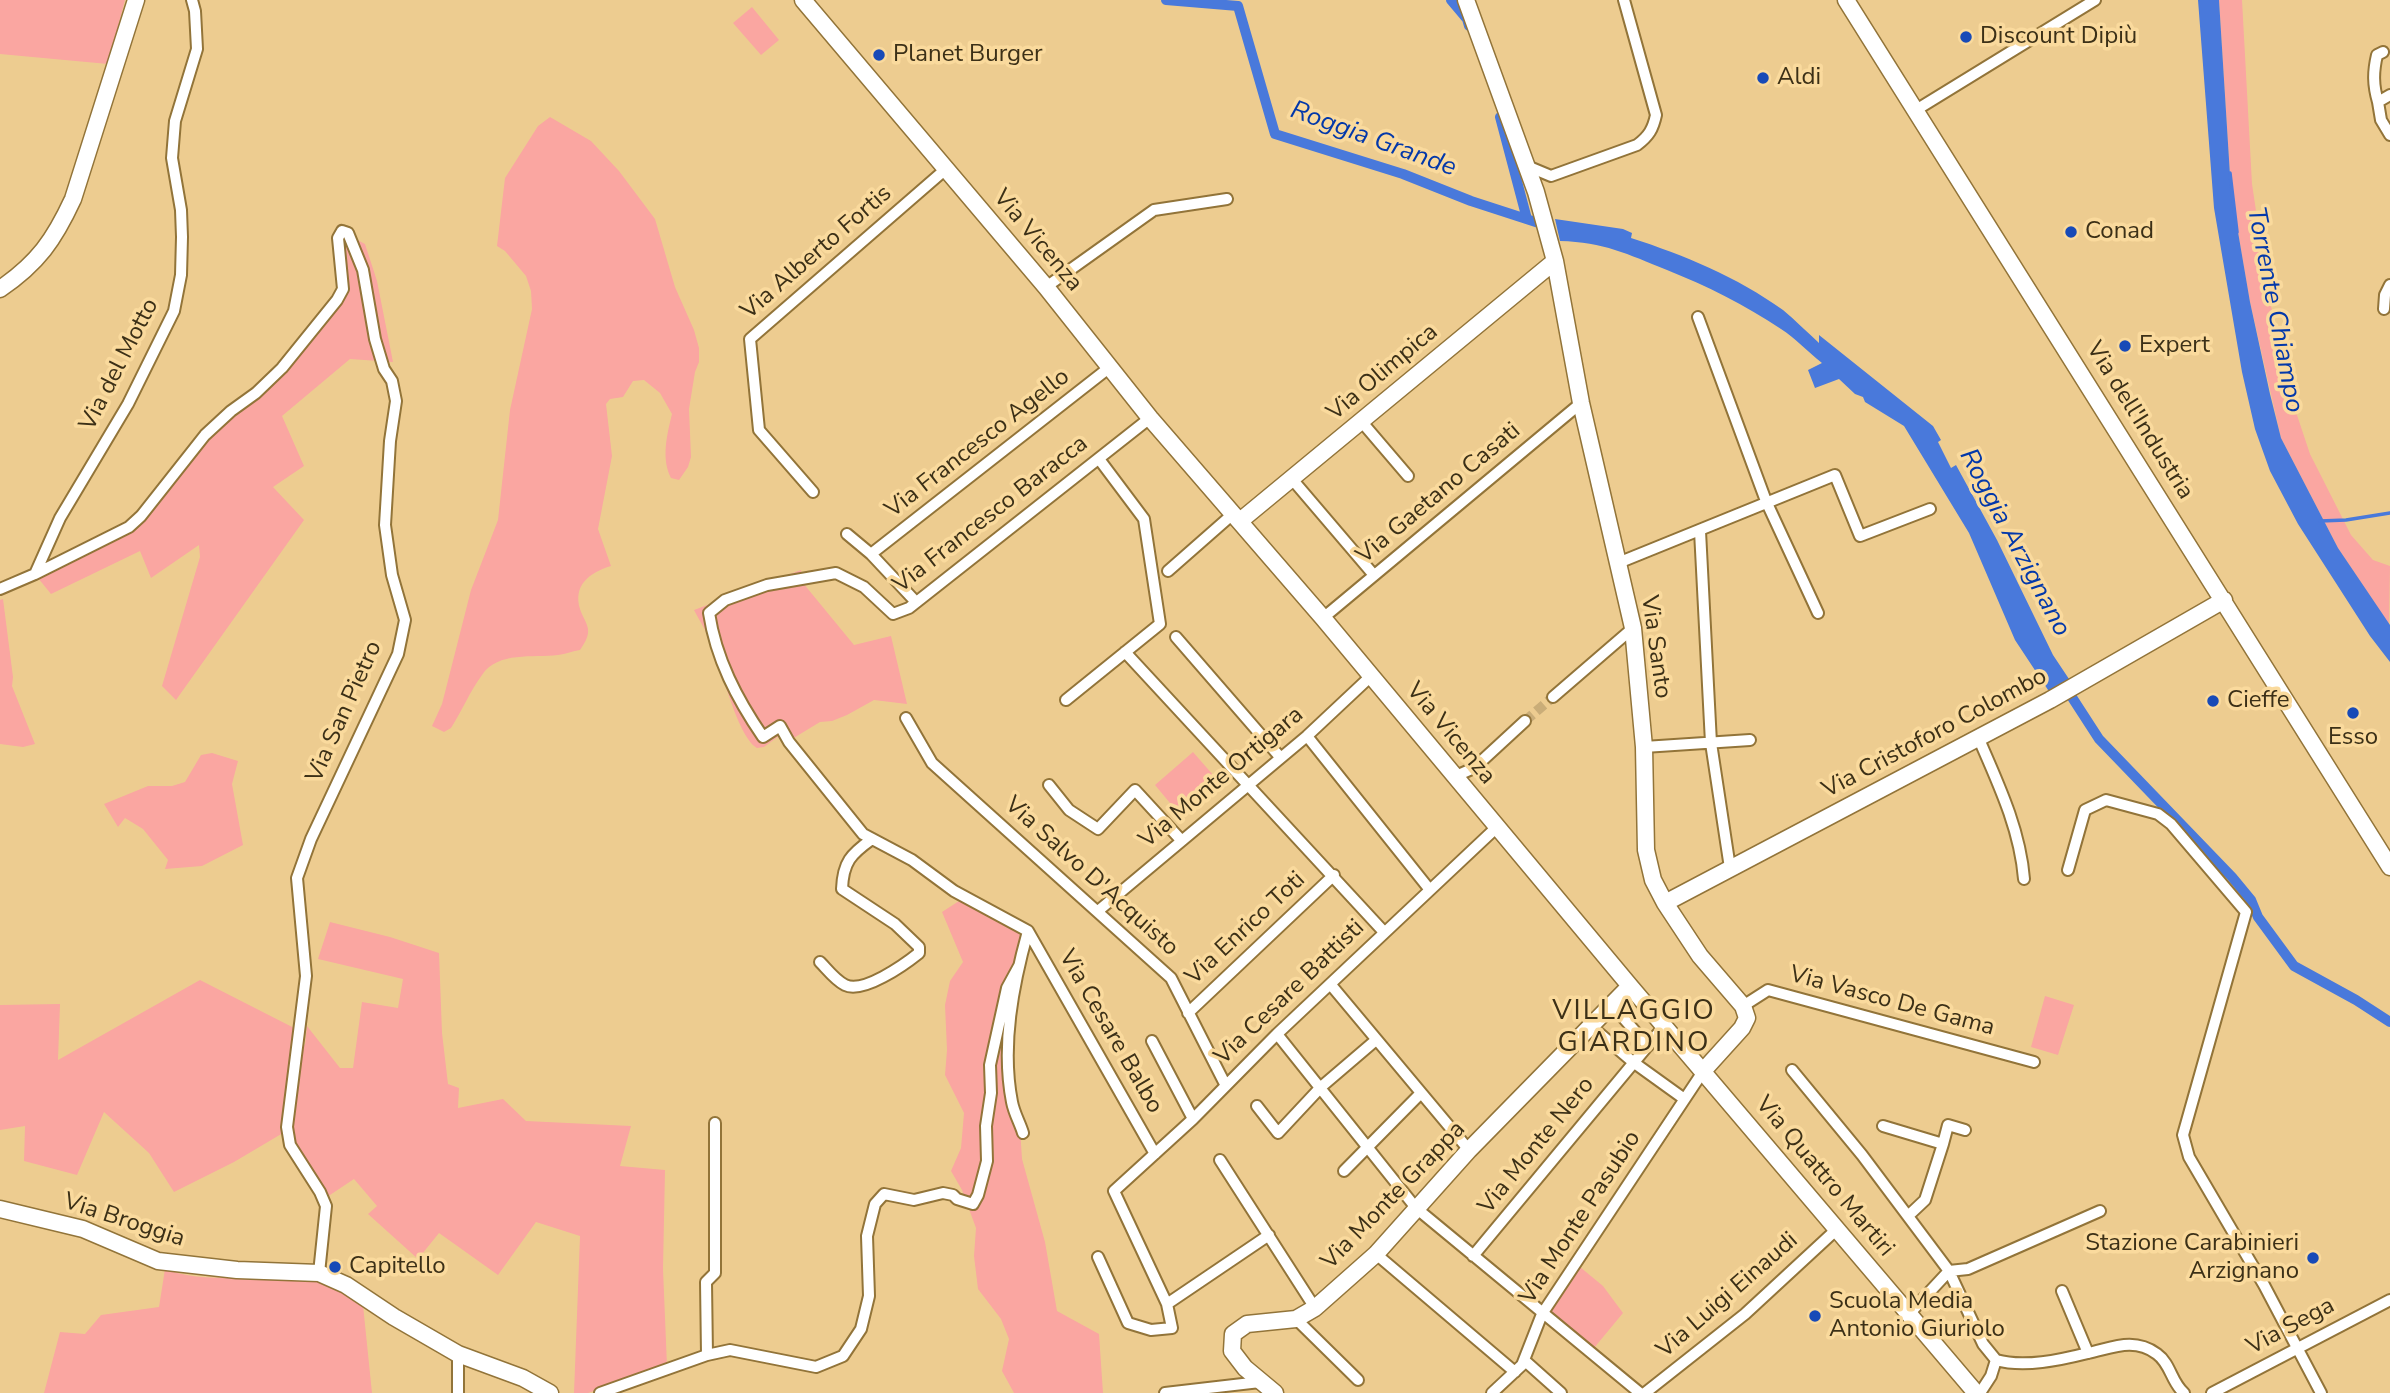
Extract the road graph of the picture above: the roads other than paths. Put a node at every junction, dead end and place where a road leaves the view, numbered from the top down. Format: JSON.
{"nodes":[{"id":1,"x":136,"y":0,"type":"edge"},
{"id":2,"x":192,"y":0,"type":"edge"},
{"id":3,"x":803,"y":0,"type":"edge"},
{"id":4,"x":1466,"y":0,"type":"edge"},
{"id":5,"x":1624,"y":0,"type":"edge"},
{"id":6,"x":1846,"y":0,"type":"edge"},
{"id":7,"x":2095,"y":0,"type":"edge"},
{"id":8,"x":2383,"y":52,"type":"dead end"},
{"id":9,"x":2390,"y":95,"type":"edge"},
{"id":10,"x":2378,"y":102,"type":"junction"},
{"id":11,"x":1916,"y":110,"type":"junction"},
{"id":12,"x":2390,"y":135,"type":"edge"},
{"id":13,"x":1526,"y":165,"type":"junction"},
{"id":14,"x":947,"y":168,"type":"junction"},
{"id":15,"x":1551,"y":176,"type":"junction"},
{"id":16,"x":1536,"y":192,"type":"junction"},
{"id":17,"x":1227,"y":199,"type":"dead end"},
{"id":18,"x":1555,"y":261,"type":"junction"},
{"id":19,"x":2390,"y":285,"type":"edge"},
{"id":20,"x":1046,"y":287,"type":"junction"},
{"id":21,"x":0,"y":289,"type":"edge"},
{"id":22,"x":2384,"y":309,"type":"dead end"},
{"id":23,"x":1698,"y":317,"type":"dead end"},
{"id":24,"x":1110,"y":367,"type":"junction"},
{"id":25,"x":1581,"y":403,"type":"junction"},
{"id":26,"x":1150,"y":418,"type":"junction"},
{"id":27,"x":1361,"y":421,"type":"junction"},
{"id":28,"x":1098,"y":459,"type":"junction"},
{"id":29,"x":1408,"y":476,"type":"dead end"},
{"id":30,"x":1292,"y":478,"type":"junction"},
{"id":31,"x":813,"y":492,"type":"dead end"},
{"id":32,"x":1766,"y":501,"type":"junction"},
{"id":33,"x":1930,"y":509,"type":"dead end"},
{"id":34,"x":1237,"y":517,"type":"junction"},
{"id":35,"x":1700,"y":531,"type":"junction"},
{"id":36,"x":847,"y":534,"type":"dead end"},
{"id":37,"x":872,"y":554,"type":"junction"},
{"id":38,"x":1618,"y":563,"type":"junction"},
{"id":39,"x":1168,"y":571,"type":"dead end"},
{"id":40,"x":35,"y":574,"type":"junction"},
{"id":41,"x":1373,"y":574,"type":"junction"},
{"id":42,"x":0,"y":589,"type":"edge"},
{"id":43,"x":2224,"y":600,"type":"junction"},
{"id":44,"x":916,"y":602,"type":"junction"},
{"id":45,"x":1818,"y":613,"type":"dead end"},
{"id":46,"x":1323,"y":618,"type":"junction"},
{"id":47,"x":1633,"y":628,"type":"junction"},
{"id":48,"x":1176,"y":637,"type":"dead end"},
{"id":49,"x":1125,"y":652,"type":"junction"},
{"id":50,"x":1371,"y":676,"type":"junction"},
{"id":51,"x":1553,"y":697,"type":"tunnel mouth"},
{"id":52,"x":1066,"y":700,"type":"dead end"},
{"id":53,"x":906,"y":718,"type":"dead end"},
{"id":54,"x":1525,"y":721,"type":"tunnel mouth"},
{"id":55,"x":1307,"y":736,"type":"junction"},
{"id":56,"x":1978,"y":737,"type":"junction"},
{"id":57,"x":1750,"y":740,"type":"dead end"},
{"id":58,"x":789,"y":743,"type":"joint"},
{"id":59,"x":1711,"y":743,"type":"junction"},
{"id":60,"x":1644,"y":747,"type":"junction"},
{"id":61,"x":1280,"y":757,"type":"junction"},
{"id":62,"x":1456,"y":776,"type":"junction"},
{"id":63,"x":1049,"y":785,"type":"dead end"},
{"id":64,"x":1247,"y":785,"type":"junction"},
{"id":65,"x":1497,"y":827,"type":"junction"},
{"id":66,"x":872,"y":839,"type":"junction"},
{"id":67,"x":1181,"y":840,"type":"junction"},
{"id":68,"x":1730,"y":867,"type":"junction"},
{"id":69,"x":2390,"y":867,"type":"edge"},
{"id":70,"x":2068,"y":870,"type":"dead end"},
{"id":71,"x":1334,"y":876,"type":"junction"},
{"id":72,"x":2024,"y":879,"type":"dead end"},
{"id":73,"x":1430,"y":890,"type":"junction"},
{"id":74,"x":1665,"y":903,"type":"junction"},
{"id":75,"x":1098,"y":911,"type":"junction"},
{"id":76,"x":1028,"y":931,"type":"junction"},
{"id":77,"x":1384,"y":932,"type":"junction"},
{"id":78,"x":820,"y":962,"type":"dead end"},
{"id":79,"x":1018,"y":966,"type":"junction"},
{"id":80,"x":1331,"y":985,"type":"junction"},
{"id":81,"x":1630,"y":986,"type":"junction"},
{"id":82,"x":1612,"y":1005,"type":"junction"},
{"id":83,"x":1744,"y":1006,"type":"junction"},
{"id":84,"x":1188,"y":1013,"type":"junction"},
{"id":85,"x":1665,"y":1025,"type":"junction"},
{"id":86,"x":1592,"y":1027,"type":"junction"},
{"id":87,"x":1277,"y":1034,"type":"junction"},
{"id":88,"x":1376,"y":1040,"type":"junction"},
{"id":89,"x":1152,"y":1041,"type":"dead end"},
{"id":90,"x":1648,"y":1046,"type":"junction"},
{"id":91,"x":1633,"y":1062,"type":"junction"},
{"id":92,"x":2034,"y":1062,"type":"dead end"},
{"id":93,"x":1704,"y":1070,"type":"junction"},
{"id":94,"x":1792,"y":1070,"type":"dead end"},
{"id":95,"x":1225,"y":1084,"type":"junction"},
{"id":96,"x":1321,"y":1087,"type":"junction"},
{"id":97,"x":1421,"y":1093,"type":"junction"},
{"id":98,"x":1683,"y":1098,"type":"junction"},
{"id":99,"x":1256,"y":1106,"type":"dead end"},
{"id":100,"x":1193,"y":1119,"type":"junction"},
{"id":101,"x":715,"y":1123,"type":"dead end"},
{"id":102,"x":1883,"y":1126,"type":"dead end"},
{"id":103,"x":1965,"y":1130,"type":"dead end"},
{"id":104,"x":1023,"y":1133,"type":"dead end"},
{"id":105,"x":1943,"y":1144,"type":"junction"},
{"id":106,"x":1368,"y":1146,"type":"junction"},
{"id":107,"x":1469,"y":1150,"type":"junction"},
{"id":108,"x":1155,"y":1154,"type":"junction"},
{"id":109,"x":1220,"y":1160,"type":"dead end"},
{"id":110,"x":1343,"y":1171,"type":"dead end"},
{"id":111,"x":1416,"y":1208,"type":"junction"},
{"id":112,"x":0,"y":1209,"type":"edge"},
{"id":113,"x":2100,"y":1211,"type":"dead end"},
{"id":114,"x":1908,"y":1216,"type":"junction"},
{"id":115,"x":1837,"y":1230,"type":"junction"},
{"id":116,"x":1269,"y":1235,"type":"junction"},
{"id":117,"x":1376,"y":1254,"type":"junction"},
{"id":118,"x":1473,"y":1256,"type":"junction"},
{"id":119,"x":1098,"y":1257,"type":"dead end"},
{"id":120,"x":1949,"y":1270,"type":"junction"},
{"id":121,"x":319,"y":1273,"type":"junction"},
{"id":122,"x":2062,"y":1291,"type":"dead end"},
{"id":123,"x":2390,"y":1300,"type":"edge"},
{"id":124,"x":1167,"y":1304,"type":"junction"},
{"id":125,"x":1315,"y":1308,"type":"junction"},
{"id":126,"x":1542,"y":1314,"type":"junction"},
{"id":127,"x":1909,"y":1314,"type":"junction"},
{"id":128,"x":1296,"y":1319,"type":"junction"},
{"id":129,"x":2298,"y":1346,"type":"junction"},
{"id":130,"x":2088,"y":1353,"type":"junction"},
{"id":131,"x":458,"y":1354,"type":"junction"},
{"id":132,"x":707,"y":1355,"type":"junction"},
{"id":133,"x":1524,"y":1360,"type":"junction"},
{"id":134,"x":1996,"y":1360,"type":"junction"},
{"id":135,"x":1515,"y":1372,"type":"junction"},
{"id":136,"x":1359,"y":1380,"type":"dead end"},
{"id":137,"x":1260,"y":1382,"type":"junction"},
{"id":138,"x":1205,"y":1390,"type":"edge"},
{"id":139,"x":2179,"y":1391,"type":"edge"},
{"id":140,"x":458,"y":1393,"type":"edge"},
{"id":141,"x":550,"y":1393,"type":"edge"},
{"id":142,"x":600,"y":1393,"type":"edge"},
{"id":143,"x":1165,"y":1393,"type":"edge"},
{"id":144,"x":1275,"y":1393,"type":"edge"},
{"id":145,"x":1492,"y":1393,"type":"edge"},
{"id":146,"x":1562,"y":1393,"type":"edge"},
{"id":147,"x":1642,"y":1393,"type":"edge"},
{"id":148,"x":1978,"y":1393,"type":"edge"},
{"id":149,"x":2212,"y":1393,"type":"edge"},
{"id":150,"x":2321,"y":1393,"type":"edge"}],
"edges":[{"from":1,"to":21,"type":"street"},
{"from":2,"to":40,"type":"street","name":"Via del Motto"},
{"from":3,"to":14,"type":"street","name":"Via Vicenza"},
{"from":4,"to":13,"type":"street","name":"Via Santo"},
{"from":5,"to":15,"type":"street"},
{"from":6,"to":11,"type":"street","name":"Via dell'Industria"},
{"from":7,"to":11,"type":"street"},
{"from":8,"to":10,"type":"street"},
{"from":9,"to":10,"type":"street"},
{"from":10,"to":12,"type":"street"},
{"from":11,"to":43,"type":"street","name":"Via dell'Industria"},
{"from":13,"to":15,"type":"street"},
{"from":13,"to":16,"type":"street","name":"Via Santo"},
{"from":14,"to":20,"type":"street","name":"Via Vicenza"},
{"from":14,"to":31,"type":"street","name":"Via Alberto Fortis"},
{"from":15,"to":16,"type":"street"},
{"from":16,"to":18,"type":"street","name":"Via Santo"},
{"from":17,"to":20,"type":"street"},
{"from":18,"to":25,"type":"street","name":"Via Santo"},
{"from":18,"to":27,"type":"street","name":"Via Olimpica"},
{"from":19,"to":22,"type":"street"},
{"from":20,"to":24,"type":"street","name":"Via Vicenza"},
{"from":23,"to":32,"type":"street"},
{"from":24,"to":26,"type":"street","name":"Via Vicenza"},
{"from":24,"to":37,"type":"street","name":"Via Francesco Agello"},
{"from":25,"to":38,"type":"street","name":"Via Santo"},
{"from":25,"to":41,"type":"street","name":"Via Gaetano Casati"},
{"from":26,"to":28,"type":"street","name":"Via Francesco Baracca"},
{"from":26,"to":34,"type":"street","name":"Via Vicenza"},
{"from":27,"to":29,"type":"street"},
{"from":27,"to":30,"type":"street","name":"Via Olimpica"},
{"from":28,"to":44,"type":"street","name":"Via Francesco Baracca"},
{"from":28,"to":49,"type":"street"},
{"from":30,"to":34,"type":"street","name":"Via Olimpica"},
{"from":30,"to":41,"type":"street"},
{"from":32,"to":33,"type":"street"},
{"from":32,"to":35,"type":"street"},
{"from":32,"to":45,"type":"street"},
{"from":34,"to":39,"type":"street"},
{"from":34,"to":46,"type":"street","name":"Via Vicenza"},
{"from":35,"to":38,"type":"street"},
{"from":35,"to":59,"type":"street"},
{"from":36,"to":37,"type":"street"},
{"from":37,"to":44,"type":"street"},
{"from":38,"to":47,"type":"street","name":"Via Santo"},
{"from":40,"to":42,"type":"street"},
{"from":40,"to":121,"type":"street","name":"Via San Pietro"},
{"from":41,"to":46,"type":"street","name":"Via Gaetano Casati"},
{"from":43,"to":56,"type":"street","name":"Via Cristoforo Colombo"},
{"from":43,"to":69,"type":"street","name":"Via dell'Industria"},
{"from":44,"to":58,"type":"street","name":"Via Francesco Baracca"},
{"from":46,"to":50,"type":"street","name":"Via Vicenza"},
{"from":47,"to":51,"type":"street"},
{"from":47,"to":60,"type":"street","name":"Via Santo"},
{"from":48,"to":61,"type":"street"},
{"from":49,"to":52,"type":"street"},
{"from":49,"to":64,"type":"street"},
{"from":50,"to":55,"type":"street","name":"Via Monte Ortigara"},
{"from":50,"to":62,"type":"street","name":"Via Vicenza"},
{"from":53,"to":75,"type":"street","name":"Via Salvo D'Acquisto"},
{"from":54,"to":62,"type":"street"},
{"from":55,"to":61,"type":"street","name":"Via Monte Ortigara"},
{"from":55,"to":73,"type":"street"},
{"from":56,"to":68,"type":"street","name":"Via Cristoforo Colombo"},
{"from":56,"to":72,"type":"street"},
{"from":57,"to":59,"type":"street"},
{"from":58,"to":66,"type":"street","name":"Via Cesare Balbo"},
{"from":59,"to":60,"type":"street"},
{"from":59,"to":68,"type":"street"},
{"from":60,"to":74,"type":"street","name":"Via Santo"},
{"from":61,"to":64,"type":"street","name":"Via Monte Ortigara"},
{"from":62,"to":65,"type":"street","name":"Via Vicenza"},
{"from":63,"to":67,"type":"street"},
{"from":64,"to":67,"type":"street","name":"Via Monte Ortigara"},
{"from":64,"to":71,"type":"street"},
{"from":65,"to":73,"type":"street","name":"Via Cesare Battisti"},
{"from":65,"to":81,"type":"street","name":"Via Vicenza"},
{"from":66,"to":76,"type":"street","name":"Via Cesare Balbo"},
{"from":66,"to":78,"type":"street"},
{"from":67,"to":75,"type":"street","name":"Via Monte Ortigara"},
{"from":68,"to":74,"type":"street","name":"Via Cristoforo Colombo"},
{"from":70,"to":129,"type":"street"},
{"from":71,"to":77,"type":"street"},
{"from":71,"to":84,"type":"street","name":"Via Enrico Toti"},
{"from":73,"to":77,"type":"street","name":"Via Cesare Battisti"},
{"from":74,"to":83,"type":"street","name":"Via Santo"},
{"from":75,"to":84,"type":"street","name":"Via Salvo D'Acquisto"},
{"from":76,"to":79,"type":"street","name":"Via Cesare Balbo"},
{"from":76,"to":108,"type":"street","name":"Via Cesare Balbo"},
{"from":77,"to":80,"type":"street","name":"Via Cesare Battisti"},
{"from":79,"to":104,"type":"street","name":"Via Cesare Balbo"},
{"from":79,"to":132,"type":"street"},
{"from":80,"to":87,"type":"street","name":"Via Cesare Battisti"},
{"from":80,"to":88,"type":"street"},
{"from":81,"to":82,"type":"street","name":"Via Monte Grappa"},
{"from":81,"to":85,"type":"street","name":"Via Vicenza"},
{"from":82,"to":86,"type":"street","name":"Via Monte Grappa"},
{"from":82,"to":90,"type":"street"},
{"from":83,"to":92,"type":"street","name":"Via Vasco De Gama"},
{"from":83,"to":93,"type":"street"},
{"from":84,"to":95,"type":"street","name":"Via Salvo D'Acquisto"},
{"from":85,"to":90,"type":"street","name":"Via Monte Nero"},
{"from":85,"to":93,"type":"street","name":"Via Quattro Martiri"},
{"from":86,"to":91,"type":"street"},
{"from":86,"to":107,"type":"street","name":"Via Monte Grappa"},
{"from":87,"to":95,"type":"street","name":"Via Cesare Battisti"},
{"from":87,"to":96,"type":"street"},
{"from":88,"to":96,"type":"street"},
{"from":88,"to":97,"type":"street"},
{"from":89,"to":100,"type":"street"},
{"from":90,"to":91,"type":"street","name":"Via Monte Nero"},
{"from":91,"to":98,"type":"street"},
{"from":91,"to":118,"type":"street","name":"Via Monte Nero"},
{"from":93,"to":98,"type":"street","name":"Via Monte Pasubio"},
{"from":93,"to":115,"type":"street","name":"Via Quattro Martiri"},
{"from":94,"to":114,"type":"street","name":"Via Quattro Martiri"},
{"from":95,"to":100,"type":"street","name":"Via Cesare Battisti"},
{"from":96,"to":99,"type":"street"},
{"from":96,"to":106,"type":"street"},
{"from":97,"to":106,"type":"street"},
{"from":97,"to":107,"type":"street"},
{"from":98,"to":126,"type":"street","name":"Via Monte Pasubio"},
{"from":100,"to":108,"type":"street","name":"Via Cesare Battisti"},
{"from":101,"to":132,"type":"street"},
{"from":102,"to":105,"type":"street"},
{"from":103,"to":105,"type":"street"},
{"from":105,"to":114,"type":"street"},
{"from":106,"to":110,"type":"street"},
{"from":106,"to":111,"type":"street"},
{"from":107,"to":111,"type":"street","name":"Via Monte Grappa"},
{"from":108,"to":124,"type":"street","name":"Via Cesare Battisti"},
{"from":109,"to":116,"type":"street"},
{"from":111,"to":117,"type":"street","name":"Via Monte Grappa"},
{"from":111,"to":118,"type":"street"},
{"from":112,"to":121,"type":"street","name":"Via Broggia"},
{"from":113,"to":120,"type":"street"},
{"from":114,"to":120,"type":"street","name":"Via Quattro Martiri"},
{"from":115,"to":127,"type":"street","name":"Via Quattro Martiri"},
{"from":115,"to":147,"type":"street","name":"Via Luigi Einaudi"},
{"from":116,"to":124,"type":"street"},
{"from":116,"to":125,"type":"street"},
{"from":117,"to":125,"type":"street","name":"Via Monte Grappa"},
{"from":117,"to":135,"type":"street"},
{"from":118,"to":126,"type":"street"},
{"from":119,"to":124,"type":"street"},
{"from":120,"to":127,"type":"street"},
{"from":120,"to":134,"type":"street","name":"Via Quattro Martiri"},
{"from":121,"to":131,"type":"street"},
{"from":122,"to":130,"type":"street"},
{"from":123,"to":129,"type":"street","name":"Via Sega"},
{"from":125,"to":128,"type":"street","name":"Via Monte Grappa"},
{"from":126,"to":133,"type":"street","name":"Via Monte Pasubio"},
{"from":126,"to":147,"type":"street"},
{"from":127,"to":148,"type":"street","name":"Via Quattro Martiri"},
{"from":128,"to":136,"type":"street"},
{"from":128,"to":137,"type":"street","name":"Via Monte Grappa"},
{"from":129,"to":149,"type":"street","name":"Via Sega"},
{"from":129,"to":150,"type":"street"},
{"from":130,"to":134,"type":"street"},
{"from":130,"to":139,"type":"street"},
{"from":131,"to":140,"type":"street"},
{"from":131,"to":141,"type":"street"},
{"from":132,"to":142,"type":"street"},
{"from":133,"to":135,"type":"street","name":"Via Monte Pasubio"},
{"from":133,"to":146,"type":"street"},
{"from":134,"to":148,"type":"street"},
{"from":135,"to":145,"type":"street","name":"Via Monte Pasubio"},
{"from":137,"to":138,"type":"street"},
{"from":137,"to":144,"type":"street","name":"Via Monte Grappa"},
{"from":138,"to":143,"type":"street"}]}
